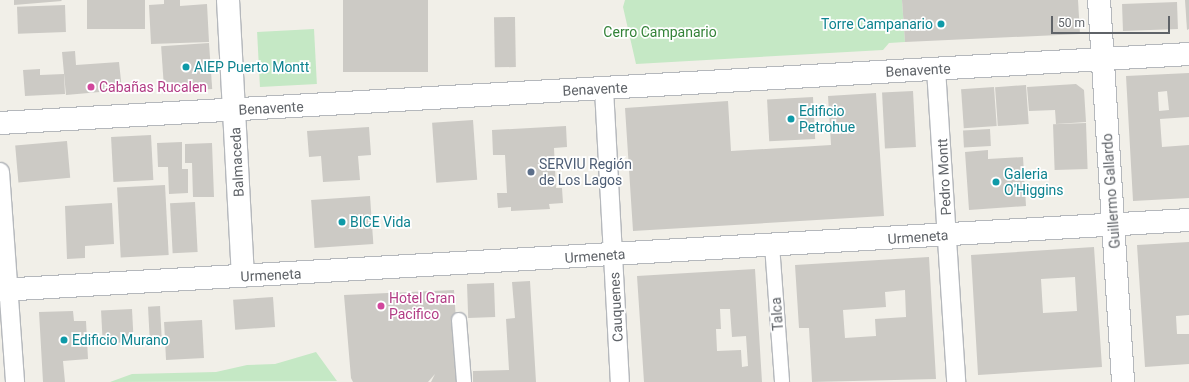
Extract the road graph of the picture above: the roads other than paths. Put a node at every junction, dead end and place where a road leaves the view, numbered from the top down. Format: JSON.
{"nodes":[{"id":1,"x":228,"y":0,"type":"edge"},
{"id":2,"x":1100,"y":0,"type":"edge"},
{"id":3,"x":1189,"y":54,"type":"edge"},
{"id":4,"x":1103,"y":59,"type":"junction"},
{"id":5,"x":936,"y":69,"type":"junction"},
{"id":6,"x":604,"y":89,"type":"junction"},
{"id":7,"x":234,"y":110,"type":"junction"},
{"id":8,"x":0,"y":123,"type":"edge"},
{"id":9,"x":0,"y":172,"type":"edge"},
{"id":10,"x":1189,"y":220,"type":"edge"},
{"id":11,"x":1113,"y":225,"type":"junction"},
{"id":12,"x":947,"y":235,"type":"junction"},
{"id":13,"x":772,"y":245,"type":"junction"},
{"id":14,"x":613,"y":255,"type":"junction"},
{"id":15,"x":243,"y":276,"type":"junction"},
{"id":16,"x":4,"y":290,"type":"edge"},
{"id":17,"x":459,"y":320,"type":"dead end"},
{"id":18,"x":15,"y":382,"type":"edge"},
{"id":19,"x":464,"y":382,"type":"edge"},
{"id":20,"x":620,"y":382,"type":"edge"},
{"id":21,"x":782,"y":382,"type":"edge"},
{"id":22,"x":956,"y":382,"type":"edge"},
{"id":23,"x":1123,"y":382,"type":"edge"}],
"edges":[{"from":1,"to":7,"type":"main road","name":"Balmaceda"},
{"from":2,"to":4,"type":"main road","name":"Guillermo Gallardo"},
{"from":3,"to":4,"type":"main road","name":"Benavente"},
{"from":4,"to":5,"type":"main road","name":"Benavente"},
{"from":4,"to":11,"type":"main road","name":"Guillermo Gallardo"},
{"from":5,"to":6,"type":"main road","name":"Benavente"},
{"from":5,"to":12,"type":"street","name":"Pedro Montt"},
{"from":6,"to":7,"type":"main road","name":"Benavente"},
{"from":6,"to":14,"type":"street","name":"Cauquenes"},
{"from":7,"to":8,"type":"main road","name":"Benavente"},
{"from":7,"to":15,"type":"main road","name":"Balmaceda"},
{"from":9,"to":16,"type":"street"},
{"from":10,"to":11,"type":"main road","name":"Urmeneta"},
{"from":11,"to":12,"type":"main road","name":"Urmeneta"},
{"from":11,"to":23,"type":"main road","name":"Guillermo Gallardo"},
{"from":12,"to":13,"type":"main road","name":"Urmeneta"},
{"from":12,"to":22,"type":"street","name":"Pedro Montt"},
{"from":13,"to":14,"type":"main road","name":"Urmeneta"},
{"from":13,"to":21,"type":"street","name":"Talca"},
{"from":14,"to":15,"type":"main road","name":"Urmeneta"},
{"from":14,"to":20,"type":"street","name":"Cauquenes"},
{"from":15,"to":16,"type":"main road","name":"Urmeneta"},
{"from":16,"to":18,"type":"street"},
{"from":17,"to":19,"type":"street"}]}
